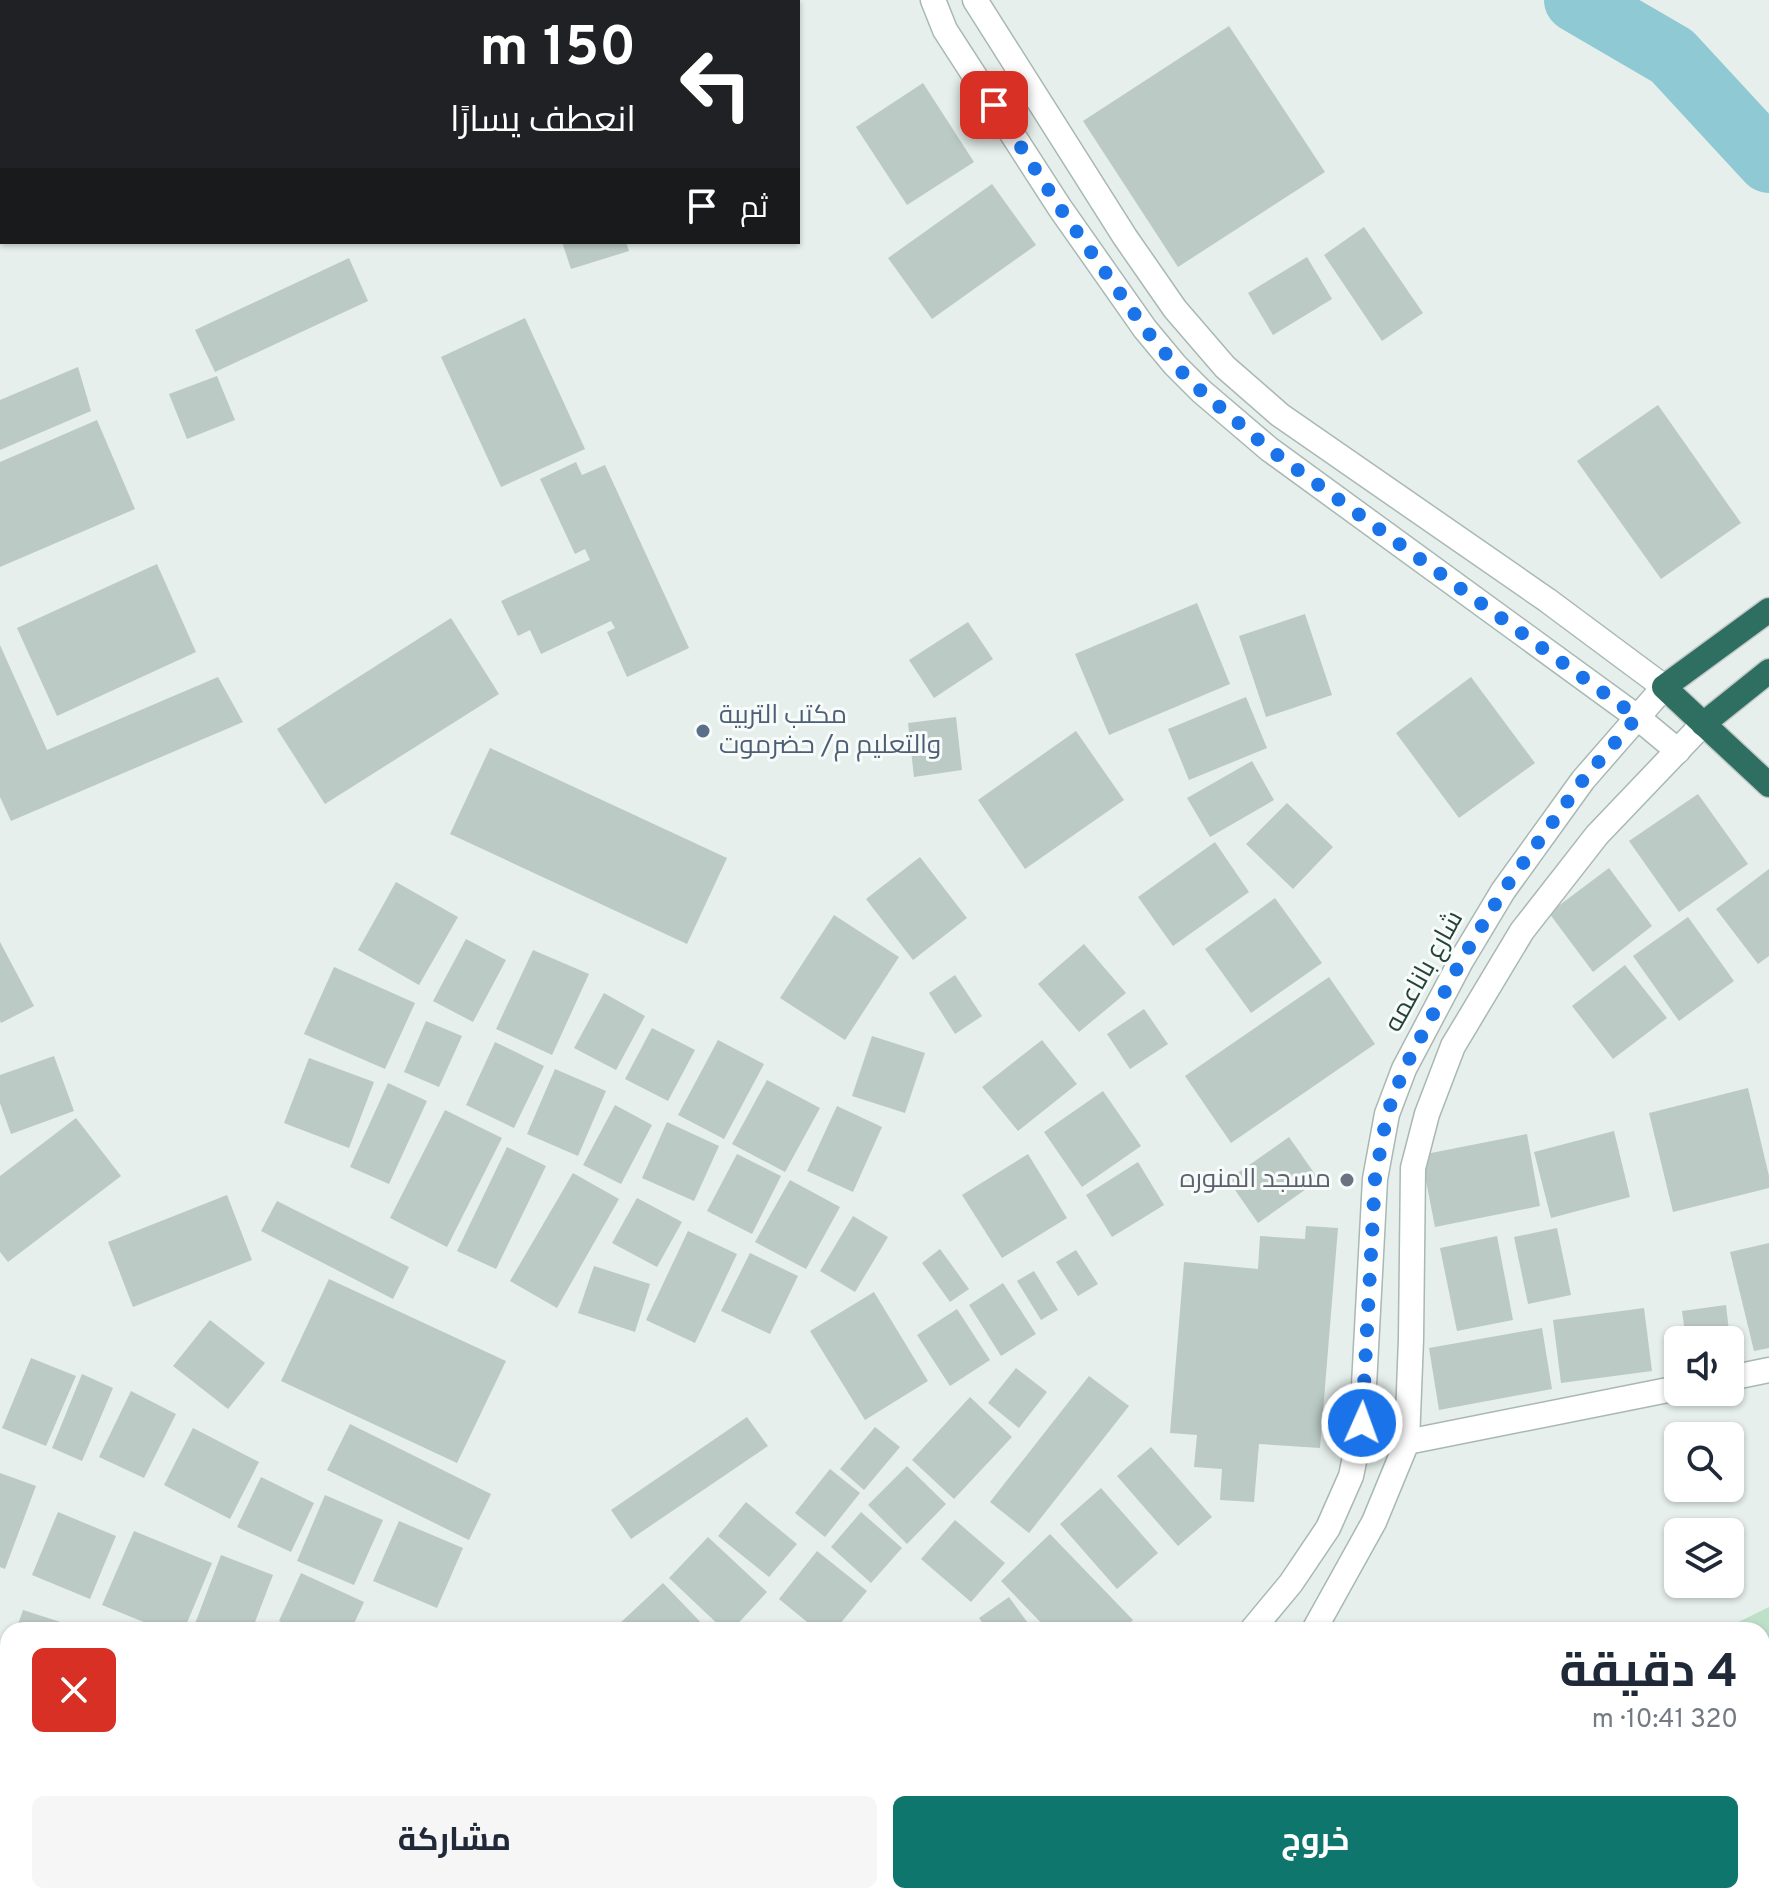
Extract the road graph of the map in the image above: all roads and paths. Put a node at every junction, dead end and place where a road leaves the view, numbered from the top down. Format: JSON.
{"nodes":[{"id":1,"x":933,"y":0,"type":"edge"},
{"id":2,"x":975,"y":0,"type":"edge"},
{"id":3,"x":1417,"y":509,"type":"junction"},
{"id":4,"x":1393,"y":540,"type":"junction"},
{"id":5,"x":1766,"y":608,"type":"edge"},
{"id":6,"x":1769,"y":671,"type":"edge"},
{"id":7,"x":1664,"y":687,"type":"junction"},
{"id":8,"x":1637,"y":717,"type":"junction"},
{"id":9,"x":1703,"y":724,"type":"junction"},
{"id":10,"x":1678,"y":751,"type":"junction"},
{"id":11,"x":1769,"y":785,"type":"edge"},
{"id":12,"x":1769,"y":1370,"type":"edge"},
{"id":13,"x":1744,"y":1375,"type":"edge"},
{"id":14,"x":1664,"y":1391,"type":"edge"},
{"id":15,"x":1407,"y":1442,"type":"junction"},
{"id":16,"x":1259,"y":1622,"type":"edge"},
{"id":17,"x":1318,"y":1622,"type":"edge"}],
"edges":[{"from":1,"to":4,"type":"street"},
{"from":2,"to":3,"type":"street"},
{"from":3,"to":4,"type":"street"},
{"from":3,"to":7,"type":"street"},
{"from":4,"to":8,"type":"street"},
{"from":5,"to":7,"type":"highway","name":"شارع باناعمه"},
{"from":6,"to":9,"type":"highway"},
{"from":7,"to":8,"type":"street","name":"شارع باناعمه"},
{"from":7,"to":9,"type":"highway"},
{"from":8,"to":10,"type":"street"},
{"from":8,"to":16,"type":"street","name":"شارع باناعمه"},
{"from":9,"to":10,"type":"street"},
{"from":9,"to":11,"type":"highway"},
{"from":10,"to":15,"type":"street"},
{"from":12,"to":13,"type":"street"},
{"from":14,"to":15,"type":"street"},
{"from":15,"to":17,"type":"street"}]}
